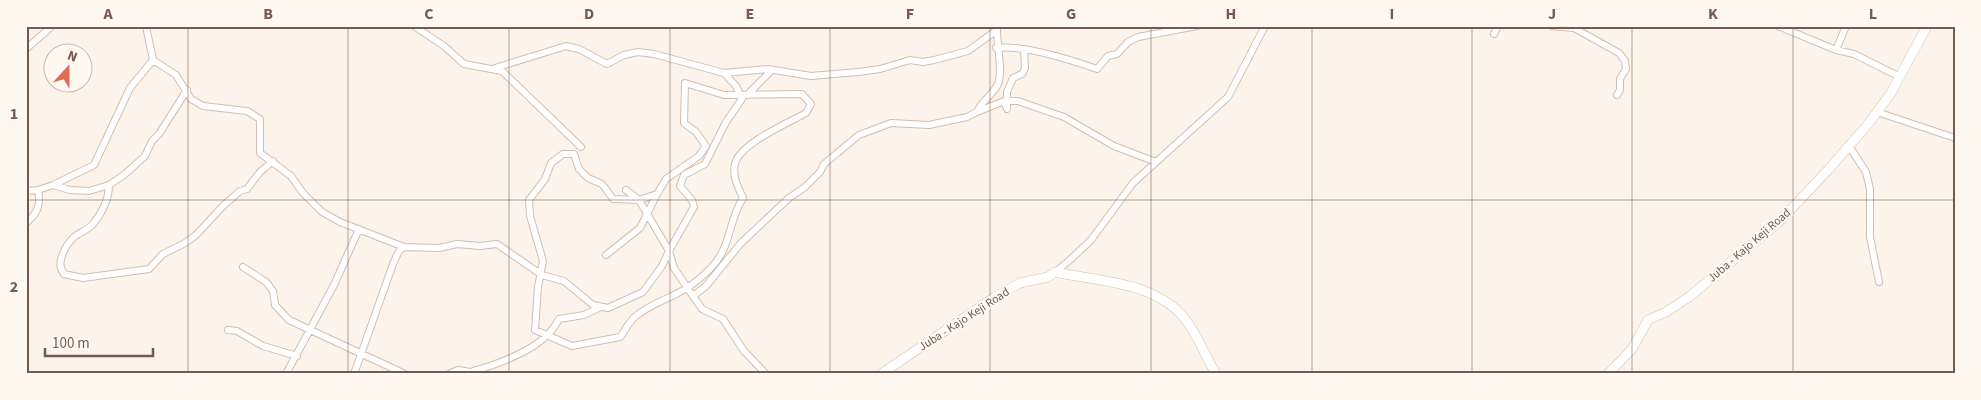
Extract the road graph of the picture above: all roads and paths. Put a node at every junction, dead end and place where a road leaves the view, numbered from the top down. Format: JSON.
{"nodes":[{"id":1,"x":52,"y":26,"type":"edge"},
{"id":2,"x":146,"y":26,"type":"edge"},
{"id":3,"x":414,"y":26,"type":"edge"},
{"id":4,"x":1197,"y":26,"type":"edge"},
{"id":5,"x":1265,"y":26,"type":"edge"},
{"id":6,"x":1498,"y":26,"type":"edge"},
{"id":7,"x":1552,"y":26,"type":"edge"},
{"id":8,"x":1778,"y":26,"type":"edge"},
{"id":9,"x":1846,"y":26,"type":"edge"},
{"id":10,"x":1927,"y":26,"type":"edge"},
{"id":11,"x":997,"y":28,"type":"edge"},
{"id":12,"x":1494,"y":34,"type":"dead end"},
{"id":13,"x":996,"y":48,"type":"junction"},
{"id":14,"x":26,"y":49,"type":"edge"},
{"id":15,"x":1024,"y":50,"type":"junction"},
{"id":16,"x":1836,"y":50,"type":"junction"},
{"id":17,"x":153,"y":60,"type":"junction"},
{"id":18,"x":495,"y":68,"type":"junction"},
{"id":19,"x":771,"y":71,"type":"junction"},
{"id":20,"x":724,"y":73,"type":"junction"},
{"id":21,"x":1898,"y":76,"type":"junction"},
{"id":22,"x":187,"y":90,"type":"junction"},
{"id":23,"x":1617,"y":95,"type":"dead end"},
{"id":24,"x":742,"y":99,"type":"junction"},
{"id":25,"x":1004,"y":101,"type":"junction"},
{"id":26,"x":977,"y":112,"type":"junction"},
{"id":27,"x":1878,"y":112,"type":"junction"},
{"id":28,"x":1955,"y":138,"type":"edge"},
{"id":29,"x":1849,"y":146,"type":"junction"},
{"id":30,"x":581,"y":147,"type":"dead end"},
{"id":31,"x":273,"y":161,"type":"junction"},
{"id":32,"x":1156,"y":162,"type":"junction"},
{"id":33,"x":53,"y":185,"type":"junction"},
{"id":34,"x":109,"y":185,"type":"junction"},
{"id":35,"x":38,"y":190,"type":"junction"},
{"id":36,"x":626,"y":190,"type":"dead end"},
{"id":37,"x":26,"y":192,"type":"edge"},
{"id":38,"x":657,"y":194,"type":"junction"},
{"id":39,"x":639,"y":200,"type":"junction"},
{"id":40,"x":647,"y":217,"type":"junction"},
{"id":41,"x":26,"y":223,"type":"edge"},
{"id":42,"x":360,"y":229,"type":"junction"},
{"id":43,"x":404,"y":247,"type":"junction"},
{"id":44,"x":668,"y":251,"type":"junction"},
{"id":45,"x":606,"y":255,"type":"dead end"},
{"id":46,"x":243,"y":267,"type":"dead end"},
{"id":47,"x":1055,"y":272,"type":"junction"},
{"id":48,"x":1879,"y":282,"type":"dead end"},
{"id":49,"x":694,"y":296,"type":"junction"},
{"id":50,"x":601,"y":307,"type":"junction"},
{"id":51,"x":228,"y":330,"type":"dead end"},
{"id":52,"x":308,"y":330,"type":"junction"},
{"id":53,"x":362,"y":353,"type":"junction"},
{"id":54,"x":297,"y":356,"type":"junction"},
{"id":55,"x":397,"y":373,"type":"edge"},
{"id":56,"x":469,"y":373,"type":"edge"},
{"id":57,"x":286,"y":374,"type":"edge"},
{"id":58,"x":354,"y":374,"type":"edge"},
{"id":59,"x":406,"y":374,"type":"edge"},
{"id":60,"x":449,"y":374,"type":"edge"},
{"id":61,"x":766,"y":374,"type":"edge"},
{"id":62,"x":881,"y":374,"type":"edge"},
{"id":63,"x":1216,"y":374,"type":"edge"},
{"id":64,"x":1608,"y":374,"type":"edge"}],
"edges":[{"from":1,"to":14,"type":"street"},
{"from":2,"to":17,"type":"street"},
{"from":3,"to":18,"type":"street"},
{"from":4,"to":15,"type":"street"},
{"from":5,"to":32,"type":"street"},
{"from":6,"to":12,"type":"street"},
{"from":7,"to":23,"type":"street"},
{"from":8,"to":16,"type":"street"},
{"from":9,"to":16,"type":"street"},
{"from":10,"to":21,"type":"main road","name":"Juba - Kajo Keji Road"},
{"from":11,"to":13,"type":"street"},
{"from":11,"to":19,"type":"street"},
{"from":13,"to":15,"type":"street"},
{"from":13,"to":26,"type":"street"},
{"from":15,"to":25,"type":"street"},
{"from":16,"to":21,"type":"street"},
{"from":17,"to":22,"type":"street"},
{"from":17,"to":33,"type":"street"},
{"from":18,"to":20,"type":"street"},
{"from":18,"to":30,"type":"street"},
{"from":19,"to":20,"type":"street"},
{"from":19,"to":24,"type":"street"},
{"from":20,"to":24,"type":"street"},
{"from":21,"to":27,"type":"main road","name":"Juba - Kajo Keji Road"},
{"from":22,"to":31,"type":"street"},
{"from":22,"to":34,"type":"street"},
{"from":24,"to":44,"type":"street"},
{"from":25,"to":26,"type":"street"},
{"from":25,"to":32,"type":"street"},
{"from":26,"to":49,"type":"street"},
{"from":27,"to":28,"type":"street"},
{"from":27,"to":29,"type":"main road","name":"Juba - Kajo Keji Road"},
{"from":29,"to":48,"type":"street"},
{"from":29,"to":64,"type":"main road","name":"Juba - Kajo Keji Road"},
{"from":31,"to":34,"type":"street"},
{"from":31,"to":42,"type":"street"},
{"from":32,"to":47,"type":"street"},
{"from":33,"to":34,"type":"street"},
{"from":33,"to":35,"type":"street"},
{"from":35,"to":37,"type":"street"},
{"from":35,"to":41,"type":"street"},
{"from":36,"to":39,"type":"street"},
{"from":38,"to":39,"type":"street"},
{"from":38,"to":39,"type":"street"},
{"from":38,"to":40,"type":"street"},
{"from":39,"to":40,"type":"street"},
{"from":40,"to":44,"type":"street"},
{"from":40,"to":45,"type":"street"},
{"from":42,"to":43,"type":"street"},
{"from":42,"to":52,"type":"street"},
{"from":43,"to":50,"type":"street"},
{"from":43,"to":53,"type":"street"},
{"from":44,"to":49,"type":"street"},
{"from":44,"to":50,"type":"street"},
{"from":46,"to":52,"type":"street"},
{"from":47,"to":62,"type":"main road","name":"Juba - Kajo Keji Road"},
{"from":47,"to":63,"type":"main road"},
{"from":49,"to":61,"type":"street"},
{"from":50,"to":56,"type":"street"},
{"from":51,"to":54,"type":"street"},
{"from":52,"to":53,"type":"street"},
{"from":52,"to":54,"type":"street"},
{"from":53,"to":55,"type":"street"},
{"from":53,"to":58,"type":"street"},
{"from":54,"to":57,"type":"street"},
{"from":55,"to":59,"type":"street"},
{"from":56,"to":60,"type":"street"}]}
